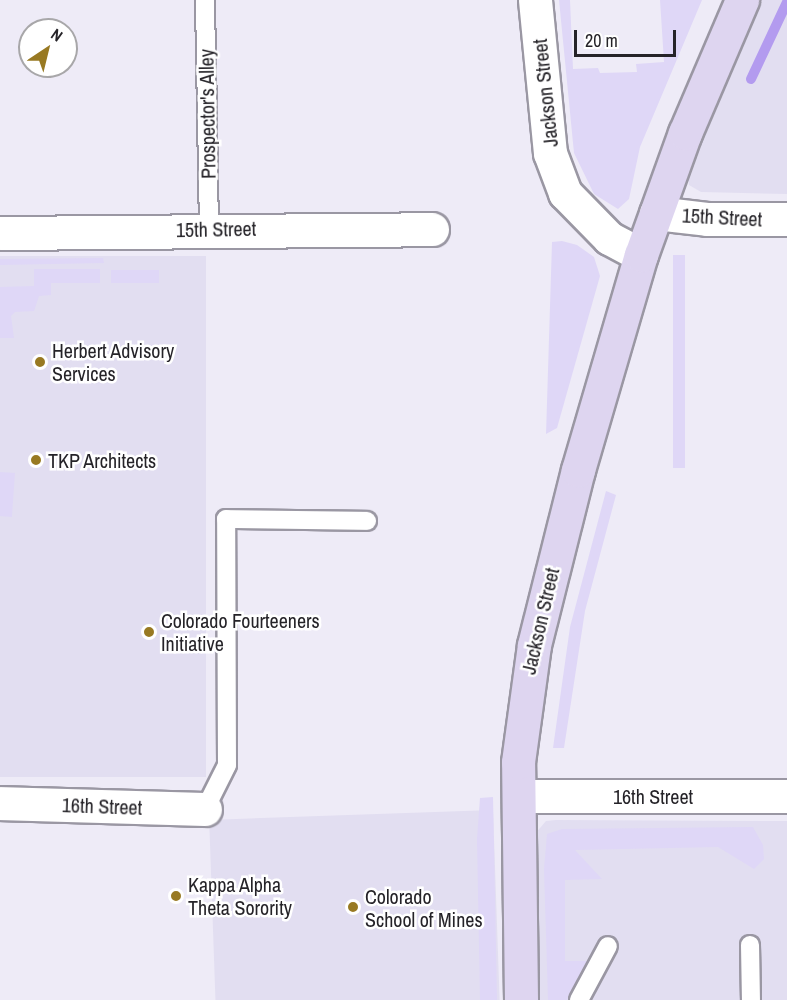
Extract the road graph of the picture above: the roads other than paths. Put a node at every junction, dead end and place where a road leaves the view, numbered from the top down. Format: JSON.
{"nodes":[{"id":1,"x":205,"y":0,"type":"edge"},
{"id":2,"x":536,"y":0,"type":"edge"},
{"id":3,"x":742,"y":0,"type":"edge"},
{"id":4,"x":656,"y":213,"type":"junction"},
{"id":5,"x":787,"y":219,"type":"edge"},
{"id":6,"x":209,"y":229,"type":"junction"},
{"id":7,"x":432,"y":229,"type":"dead end"},
{"id":8,"x":0,"y":233,"type":"edge"},
{"id":9,"x":642,"y":255,"type":"junction"},
{"id":10,"x":367,"y":521,"type":"dead end"},
{"id":11,"x":519,"y":796,"type":"junction"},
{"id":12,"x":787,"y":796,"type":"edge"},
{"id":13,"x":0,"y":803,"type":"edge"},
{"id":14,"x":205,"y":809,"type":"joint"},
{"id":15,"x":750,"y":945,"type":"dead end"},
{"id":16,"x":608,"y":946,"type":"dead end"},
{"id":17,"x":521,"y":1000,"type":"edge"},
{"id":18,"x":579,"y":1000,"type":"edge"},
{"id":19,"x":751,"y":1000,"type":"edge"}],
"edges":[{"from":1,"to":6,"type":"lane","name":"Prospector's Alley"},
{"from":2,"to":9,"type":"street","name":"Jackson Street"},
{"from":3,"to":4,"type":"main road","name":"Jackson Street"},
{"from":4,"to":5,"type":"street","name":"15th Street"},
{"from":4,"to":9,"type":"main road","name":"Jackson Street"},
{"from":6,"to":7,"type":"street","name":"15th Street"},
{"from":6,"to":8,"type":"street","name":"15th Street"},
{"from":9,"to":11,"type":"main road","name":"Jackson Street"},
{"from":10,"to":14,"type":"lane"},
{"from":11,"to":12,"type":"street","name":"16th Street"},
{"from":11,"to":17,"type":"main road","name":"Jackson Street"},
{"from":13,"to":14,"type":"street","name":"16th Street"},
{"from":15,"to":19,"type":"lane"},
{"from":16,"to":18,"type":"lane"}]}
